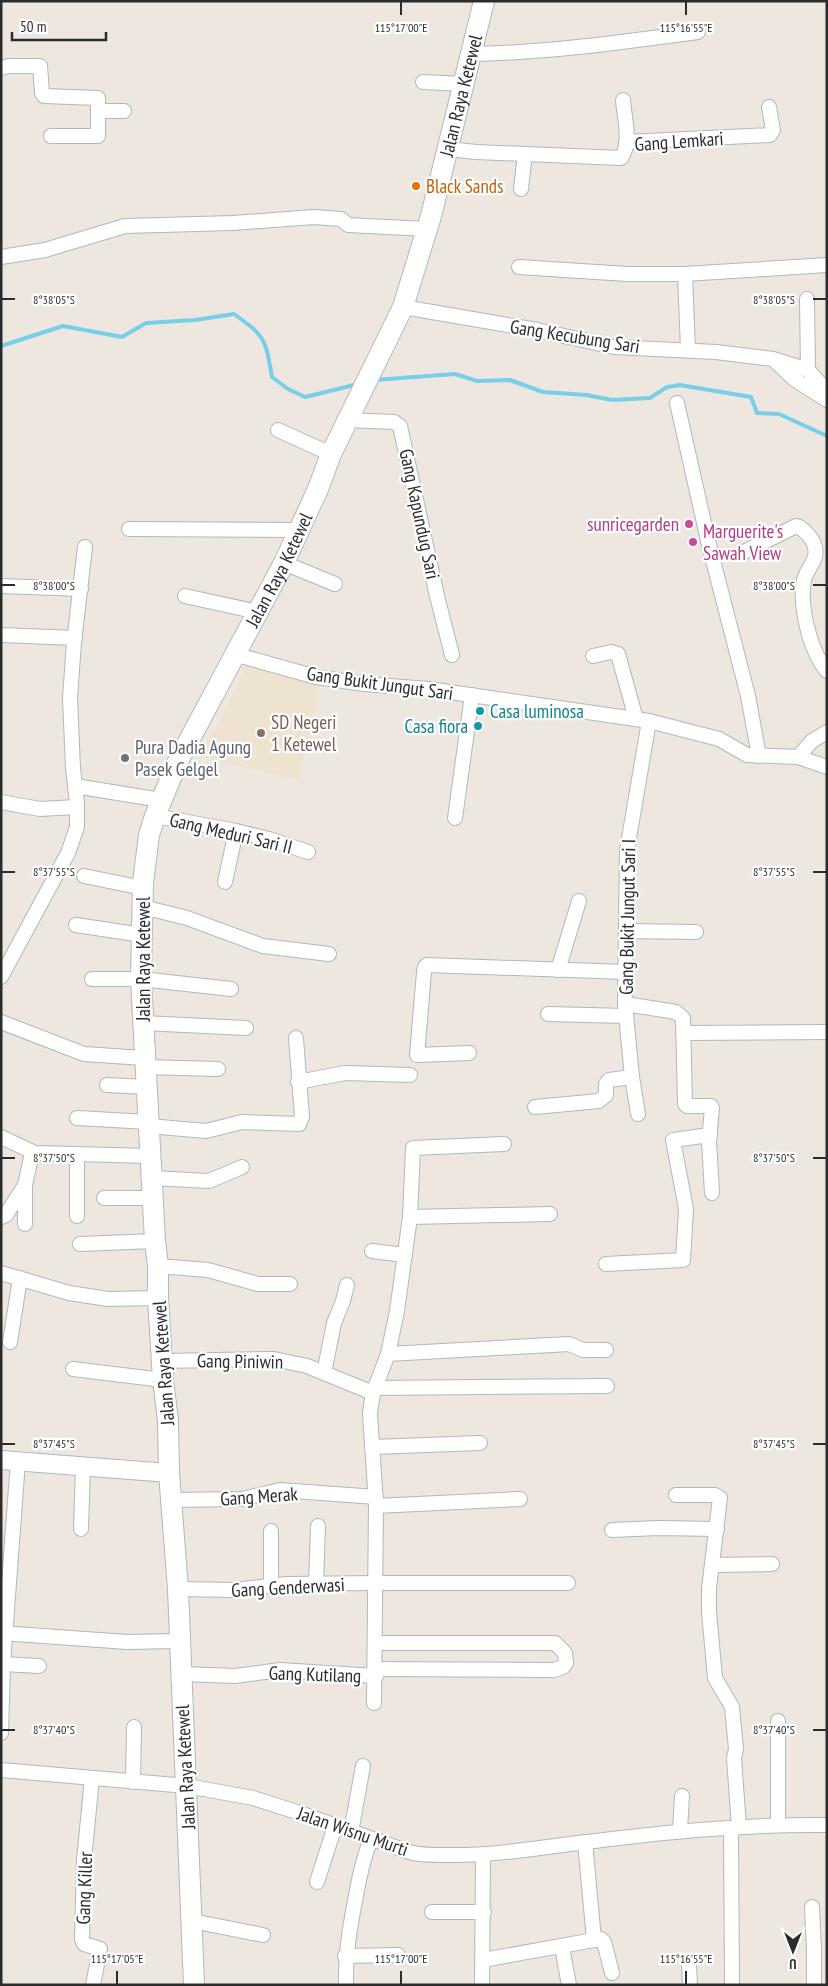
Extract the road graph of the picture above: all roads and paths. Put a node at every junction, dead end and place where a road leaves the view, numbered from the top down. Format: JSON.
{"nodes":[{"id":1,"x":484,"y":1,"type":"edge"},
{"id":2,"x":698,"y":32,"type":"dead end"},
{"id":3,"x":470,"y":54,"type":"junction"},
{"id":4,"x":1,"y":68,"type":"edge"},
{"id":5,"x":423,"y":82,"type":"dead end"},
{"id":6,"x":463,"y":84,"type":"junction"},
{"id":7,"x":623,"y":100,"type":"dead end"},
{"id":8,"x":769,"y":107,"type":"dead end"},
{"id":9,"x":99,"y":111,"type":"junction"},
{"id":10,"x":124,"y":111,"type":"dead end"},
{"id":11,"x":51,"y":136,"type":"dead end"},
{"id":12,"x":626,"y":142,"type":"junction"},
{"id":13,"x":448,"y":149,"type":"junction"},
{"id":14,"x":525,"y":154,"type":"junction"},
{"id":15,"x":521,"y":189,"type":"dead end"},
{"id":16,"x":426,"y":229,"type":"junction"},
{"id":17,"x":1,"y":257,"type":"edge"},
{"id":18,"x":827,"y":265,"type":"edge"},
{"id":19,"x":519,"y":267,"type":"dead end"},
{"id":20,"x":685,"y":274,"type":"junction"},
{"id":21,"x":807,"y":299,"type":"dead end"},
{"id":22,"x":403,"y":307,"type":"junction"},
{"id":23,"x":688,"y":350,"type":"junction"},
{"id":24,"x":773,"y":359,"type":"junction"},
{"id":25,"x":808,"y":370,"type":"junction"},
{"id":26,"x":827,"y":391,"type":"edge"},
{"id":27,"x":827,"y":400,"type":"edge"},
{"id":28,"x":677,"y":403,"type":"dead end"},
{"id":29,"x":347,"y":420,"type":"junction"},
{"id":30,"x":278,"y":430,"type":"dead end"},
{"id":31,"x":331,"y":454,"type":"junction"},
{"id":32,"x":129,"y":529,"type":"dead end"},
{"id":33,"x":299,"y":530,"type":"junction"},
{"id":34,"x":85,"y":547,"type":"dead end"},
{"id":35,"x":744,"y":552,"type":"dead end"},
{"id":36,"x":284,"y":563,"type":"junction"},
{"id":37,"x":335,"y":584,"type":"dead end"},
{"id":38,"x":1,"y":586,"type":"edge"},
{"id":39,"x":80,"y":589,"type":"junction"},
{"id":40,"x":185,"y":596,"type":"dead end"},
{"id":41,"x":258,"y":612,"type":"junction"},
{"id":42,"x":1,"y":635,"type":"edge"},
{"id":43,"x":74,"y":638,"type":"junction"},
{"id":44,"x":234,"y":654,"type":"junction"},
{"id":45,"x":452,"y":655,"type":"dead end"},
{"id":46,"x":593,"y":656,"type":"dead end"},
{"id":47,"x":827,"y":671,"type":"edge"},
{"id":48,"x":472,"y":695,"type":"junction"},
{"id":49,"x":643,"y":720,"type":"junction"},
{"id":50,"x":827,"y":732,"type":"edge"},
{"id":51,"x":759,"y":756,"type":"junction"},
{"id":52,"x":798,"y":757,"type":"junction"},
{"id":53,"x":827,"y":767,"type":"edge"},
{"id":54,"x":75,"y":786,"type":"junction"},
{"id":55,"x":1,"y":802,"type":"edge"},
{"id":56,"x":76,"y":807,"type":"junction"},
{"id":57,"x":158,"y":808,"type":"junction"},
{"id":58,"x":455,"y":818,"type":"dead end"},
{"id":59,"x":236,"y":831,"type":"junction"},
{"id":60,"x":308,"y":852,"type":"dead end"},
{"id":61,"x":84,"y":876,"type":"dead end"},
{"id":62,"x":225,"y":882,"type":"dead end"},
{"id":63,"x":143,"y":898,"type":"junction"},
{"id":64,"x":579,"y":901,"type":"dead end"},
{"id":65,"x":76,"y":925,"type":"dead end"},
{"id":66,"x":626,"y":931,"type":"junction"},
{"id":67,"x":696,"y":932,"type":"dead end"},
{"id":68,"x":142,"y":935,"type":"junction"},
{"id":69,"x":329,"y":954,"type":"dead end"},
{"id":70,"x":558,"y":970,"type":"junction"},
{"id":71,"x":625,"y":972,"type":"junction"},
{"id":72,"x":1,"y":977,"type":"edge"},
{"id":73,"x":92,"y":978,"type":"dead end"},
{"id":74,"x":141,"y":979,"type":"junction"},
{"id":75,"x":231,"y":989,"type":"dead end"},
{"id":76,"x":626,"y":1010,"type":"junction"},
{"id":77,"x":548,"y":1014,"type":"dead end"},
{"id":78,"x":1,"y":1022,"type":"edge"},
{"id":79,"x":143,"y":1023,"type":"junction"},
{"id":80,"x":246,"y":1028,"type":"dead end"},
{"id":81,"x":827,"y":1032,"type":"edge"},
{"id":82,"x":684,"y":1033,"type":"junction"},
{"id":83,"x":296,"y":1038,"type":"dead end"},
{"id":84,"x":469,"y":1053,"type":"dead end"},
{"id":85,"x":144,"y":1062,"type":"junction"},
{"id":86,"x":218,"y":1069,"type":"dead end"},
{"id":87,"x":410,"y":1074,"type":"dead end"},
{"id":88,"x":632,"y":1077,"type":"junction"},
{"id":89,"x":298,"y":1082,"type":"junction"},
{"id":90,"x":107,"y":1085,"type":"dead end"},
{"id":91,"x":147,"y":1087,"type":"junction"},
{"id":92,"x":535,"y":1107,"type":"dead end"},
{"id":93,"x":638,"y":1114,"type":"dead end"},
{"id":94,"x":77,"y":1118,"type":"dead end"},
{"id":95,"x":148,"y":1124,"type":"junction"},
{"id":96,"x":710,"y":1135,"type":"junction"},
{"id":97,"x":1,"y":1137,"type":"edge"},
{"id":98,"x":504,"y":1144,"type":"dead end"},
{"id":99,"x":32,"y":1153,"type":"junction"},
{"id":100,"x":77,"y":1155,"type":"junction"},
{"id":101,"x":150,"y":1156,"type":"junction"},
{"id":102,"x":242,"y":1167,"type":"dead end"},
{"id":103,"x":25,"y":1185,"type":"junction"},
{"id":104,"x":153,"y":1188,"type":"junction"},
{"id":105,"x":712,"y":1193,"type":"dead end"},
{"id":106,"x":104,"y":1198,"type":"dead end"},
{"id":107,"x":550,"y":1214,"type":"dead end"},
{"id":108,"x":77,"y":1216,"type":"dead end"},
{"id":109,"x":1,"y":1217,"type":"edge"},
{"id":110,"x":410,"y":1217,"type":"junction"},
{"id":111,"x":25,"y":1224,"type":"dead end"},
{"id":112,"x":155,"y":1241,"type":"junction"},
{"id":113,"x":80,"y":1244,"type":"dead end"},
{"id":114,"x":372,"y":1251,"type":"dead end"},
{"id":115,"x":405,"y":1255,"type":"junction"},
{"id":116,"x":606,"y":1264,"type":"dead end"},
{"id":117,"x":158,"y":1266,"type":"junction"},
{"id":118,"x":1,"y":1272,"type":"edge"},
{"id":119,"x":20,"y":1278,"type":"junction"},
{"id":120,"x":290,"y":1284,"type":"dead end"},
{"id":121,"x":347,"y":1285,"type":"dead end"},
{"id":122,"x":158,"y":1298,"type":"junction"},
{"id":123,"x":10,"y":1342,"type":"dead end"},
{"id":124,"x":606,"y":1350,"type":"dead end"},
{"id":125,"x":388,"y":1354,"type":"junction"},
{"id":126,"x":72,"y":1368,"type":"dead end"},
{"id":127,"x":163,"y":1371,"type":"junction"},
{"id":128,"x":324,"y":1373,"type":"junction"},
{"id":129,"x":607,"y":1386,"type":"dead end"},
{"id":130,"x":374,"y":1391,"type":"junction"},
{"id":131,"x":480,"y":1443,"type":"dead end"},
{"id":132,"x":372,"y":1447,"type":"junction"},
{"id":133,"x":10,"y":1461,"type":"edge"},
{"id":134,"x":83,"y":1467,"type":"junction"},
{"id":135,"x":169,"y":1473,"type":"junction"},
{"id":136,"x":676,"y":1495,"type":"dead end"},
{"id":137,"x":520,"y":1499,"type":"dead end"},
{"id":138,"x":172,"y":1500,"type":"junction"},
{"id":139,"x":376,"y":1502,"type":"junction"},
{"id":140,"x":318,"y":1526,"type":"dead end"},
{"id":141,"x":81,"y":1529,"type":"dead end"},
{"id":142,"x":717,"y":1529,"type":"junction"},
{"id":143,"x":612,"y":1530,"type":"dead end"},
{"id":144,"x":271,"y":1532,"type":"dead end"},
{"id":145,"x":772,"y":1564,"type":"dead end"},
{"id":146,"x":712,"y":1566,"type":"junction"},
{"id":147,"x":5,"y":1573,"type":"edge"},
{"id":148,"x":376,"y":1583,"type":"junction"},
{"id":149,"x":568,"y":1583,"type":"dead end"},
{"id":150,"x":316,"y":1584,"type":"junction"},
{"id":151,"x":271,"y":1586,"type":"junction"},
{"id":152,"x":178,"y":1589,"type":"junction"},
{"id":153,"x":3,"y":1633,"type":"edge"},
{"id":154,"x":179,"y":1641,"type":"junction"},
{"id":155,"x":375,"y":1642,"type":"junction"},
{"id":156,"x":3,"y":1664,"type":"junction"},
{"id":157,"x":39,"y":1666,"type":"dead end"},
{"id":158,"x":376,"y":1673,"type":"junction"},
{"id":159,"x":188,"y":1674,"type":"junction"},
{"id":160,"x":374,"y":1704,"type":"dead end"},
{"id":161,"x":778,"y":1721,"type":"dead end"},
{"id":162,"x":134,"y":1726,"type":"dead end"},
{"id":163,"x":1,"y":1733,"type":"edge"},
{"id":164,"x":363,"y":1766,"type":"dead end"},
{"id":165,"x":1,"y":1770,"type":"edge"},
{"id":166,"x":92,"y":1778,"type":"junction"},
{"id":167,"x":133,"y":1782,"type":"junction"},
{"id":168,"x":187,"y":1786,"type":"junction"},
{"id":169,"x":682,"y":1796,"type":"dead end"},
{"id":170,"x":778,"y":1824,"type":"junction"},
{"id":171,"x":827,"y":1825,"type":"edge"},
{"id":172,"x":335,"y":1826,"type":"junction"},
{"id":173,"x":735,"y":1827,"type":"junction"},
{"id":174,"x":680,"y":1830,"type":"junction"},
{"id":175,"x":351,"y":1832,"type":"junction"},
{"id":176,"x":371,"y":1840,"type":"junction"},
{"id":177,"x":585,"y":1842,"type":"junction"},
{"id":178,"x":483,"y":1855,"type":"junction"},
{"id":179,"x":317,"y":1882,"type":"dead end"},
{"id":180,"x":812,"y":1907,"type":"dead end"},
{"id":181,"x":432,"y":1912,"type":"dead end"},
{"id":182,"x":484,"y":1912,"type":"junction"},
{"id":183,"x":192,"y":1921,"type":"junction"},
{"id":184,"x":263,"y":1935,"type":"dead end"},
{"id":185,"x":594,"y":1940,"type":"junction"},
{"id":186,"x":562,"y":1947,"type":"junction"},
{"id":187,"x":398,"y":1955,"type":"dead end"},
{"id":188,"x":345,"y":1956,"type":"junction"},
{"id":189,"x":483,"y":1960,"type":"junction"},
{"id":190,"x":689,"y":1964,"type":"dead end"},
{"id":191,"x":612,"y":1973,"type":"dead end"},
{"id":192,"x":93,"y":1985,"type":"edge"},
{"id":193,"x":194,"y":1985,"type":"edge"},
{"id":194,"x":346,"y":1985,"type":"edge"},
{"id":195,"x":482,"y":1985,"type":"edge"},
{"id":196,"x":569,"y":1985,"type":"edge"},
{"id":197,"x":690,"y":1985,"type":"edge"},
{"id":198,"x":732,"y":1985,"type":"edge"},
{"id":199,"x":814,"y":1985,"type":"edge"}],
"edges":[{"from":1,"to":3,"type":"main road","name":"Jalan Raya Ketewel"},
{"from":2,"to":3,"type":"street"},
{"from":3,"to":6,"type":"main road","name":"Jalan Raya Ketewel"},
{"from":4,"to":9,"type":"street"},
{"from":5,"to":6,"type":"street"},
{"from":6,"to":13,"type":"main road","name":"Jalan Raya Ketewel"},
{"from":7,"to":12,"type":"street"},
{"from":8,"to":12,"type":"street","name":"Gang Lemkari"},
{"from":9,"to":10,"type":"street"},
{"from":9,"to":11,"type":"street"},
{"from":12,"to":14,"type":"street","name":"Gang Lemkari"},
{"from":13,"to":14,"type":"street","name":"Gang Lemkari"},
{"from":13,"to":16,"type":"main road","name":"Jalan Raya Ketewel"},
{"from":14,"to":15,"type":"street"},
{"from":16,"to":17,"type":"street"},
{"from":16,"to":22,"type":"main road","name":"Jalan Raya Ketewel"},
{"from":18,"to":20,"type":"street"},
{"from":19,"to":20,"type":"street"},
{"from":20,"to":23,"type":"street"},
{"from":21,"to":25,"type":"street"},
{"from":22,"to":23,"type":"street","name":"Gang Kecubung Sari"},
{"from":22,"to":29,"type":"main road","name":"Jalan Raya Ketewel"},
{"from":23,"to":24,"type":"street","name":"Gang Kecubung Sari"},
{"from":24,"to":25,"type":"street","name":"Gang Kecubung Sari"},
{"from":24,"to":27,"type":"street"},
{"from":25,"to":26,"type":"street"},
{"from":28,"to":51,"type":"street"},
{"from":29,"to":31,"type":"main road","name":"Jalan Raya Ketewel"},
{"from":29,"to":45,"type":"street","name":"Gang Kapundug Sari"},
{"from":30,"to":31,"type":"street"},
{"from":31,"to":33,"type":"main road","name":"Jalan Raya Ketewel"},
{"from":32,"to":33,"type":"street"},
{"from":33,"to":36,"type":"main road","name":"Jalan Raya Ketewel"},
{"from":34,"to":39,"type":"street"},
{"from":35,"to":47,"type":"street"},
{"from":36,"to":37,"type":"street"},
{"from":36,"to":41,"type":"main road","name":"Jalan Raya Ketewel"},
{"from":38,"to":39,"type":"street"},
{"from":39,"to":43,"type":"street"},
{"from":40,"to":41,"type":"street"},
{"from":41,"to":44,"type":"main road","name":"Jalan Raya Ketewel"},
{"from":42,"to":43,"type":"street"},
{"from":43,"to":54,"type":"street"},
{"from":44,"to":48,"type":"street","name":"Gang Bukit Jungut Sari"},
{"from":44,"to":57,"type":"main road","name":"Jalan Raya Ketewel"},
{"from":46,"to":49,"type":"street"},
{"from":48,"to":49,"type":"street","name":"Gang Bukit Jungut Sari"},
{"from":48,"to":58,"type":"street"},
{"from":49,"to":51,"type":"street","name":"Gang Bukit Jungut Sari"},
{"from":49,"to":66,"type":"street","name":"Gang Bukit Jungut Sari I"},
{"from":50,"to":52,"type":"street"},
{"from":51,"to":52,"type":"street","name":"Gang Bukit Jungut Sari"},
{"from":52,"to":53,"type":"street","name":"Gang Bukit Jungut Sari"},
{"from":54,"to":56,"type":"street"},
{"from":54,"to":57,"type":"street","name":"Gang Meduri Sari II"},
{"from":55,"to":56,"type":"street"},
{"from":56,"to":72,"type":"street"},
{"from":57,"to":59,"type":"street","name":"Gang Meduri Sari II"},
{"from":57,"to":63,"type":"main road","name":"Jalan Raya Ketewel"},
{"from":59,"to":60,"type":"street","name":"Gang Meduri Sari II"},
{"from":59,"to":62,"type":"street"},
{"from":61,"to":63,"type":"street"},
{"from":63,"to":68,"type":"main road","name":"Jalan Raya Ketewel"},
{"from":63,"to":69,"type":"street"},
{"from":64,"to":70,"type":"street"},
{"from":65,"to":68,"type":"street"},
{"from":66,"to":67,"type":"street"},
{"from":66,"to":71,"type":"street","name":"Gang Bukit Jungut Sari I"},
{"from":68,"to":74,"type":"main road","name":"Jalan Raya Ketewel"},
{"from":70,"to":71,"type":"street"},
{"from":70,"to":84,"type":"street"},
{"from":71,"to":76,"type":"street","name":"Gang Bukit Jungut Sari I"},
{"from":73,"to":74,"type":"street"},
{"from":74,"to":75,"type":"street"},
{"from":74,"to":79,"type":"main road","name":"Jalan Raya Ketewel"},
{"from":76,"to":77,"type":"street"},
{"from":76,"to":82,"type":"street"},
{"from":76,"to":88,"type":"street","name":"Gang Bukit Jungut Sari I"},
{"from":78,"to":85,"type":"street"},
{"from":79,"to":80,"type":"street"},
{"from":79,"to":85,"type":"main road","name":"Jalan Raya Ketewel"},
{"from":81,"to":82,"type":"street"},
{"from":82,"to":96,"type":"street"},
{"from":83,"to":89,"type":"street"},
{"from":85,"to":86,"type":"street"},
{"from":85,"to":91,"type":"main road","name":"Jalan Raya Ketewel"},
{"from":87,"to":89,"type":"street"},
{"from":88,"to":92,"type":"street"},
{"from":88,"to":93,"type":"street","name":"Gang Bukit Jungut Sari I"},
{"from":89,"to":95,"type":"street"},
{"from":90,"to":91,"type":"street"},
{"from":91,"to":95,"type":"main road","name":"Jalan Raya Ketewel"},
{"from":94,"to":95,"type":"street"},
{"from":95,"to":101,"type":"main road","name":"Jalan Raya Ketewel"},
{"from":96,"to":105,"type":"street"},
{"from":96,"to":116,"type":"street"},
{"from":97,"to":99,"type":"street"},
{"from":98,"to":110,"type":"street"},
{"from":99,"to":100,"type":"street"},
{"from":99,"to":103,"type":"street"},
{"from":100,"to":101,"type":"street"},
{"from":100,"to":108,"type":"street"},
{"from":101,"to":104,"type":"main road","name":"Jalan Raya Ketewel"},
{"from":102,"to":104,"type":"street"},
{"from":103,"to":109,"type":"street"},
{"from":103,"to":111,"type":"street"},
{"from":104,"to":106,"type":"street"},
{"from":104,"to":112,"type":"main road","name":"Jalan Raya Ketewel"},
{"from":107,"to":110,"type":"street"},
{"from":110,"to":115,"type":"street"},
{"from":112,"to":113,"type":"street"},
{"from":112,"to":117,"type":"main road","name":"Jalan Raya Ketewel"},
{"from":114,"to":115,"type":"street"},
{"from":115,"to":125,"type":"street"},
{"from":117,"to":120,"type":"street"},
{"from":117,"to":122,"type":"main road","name":"Jalan Raya Ketewel"},
{"from":118,"to":119,"type":"street"},
{"from":119,"to":122,"type":"street"},
{"from":119,"to":123,"type":"street"},
{"from":121,"to":128,"type":"street"},
{"from":122,"to":127,"type":"main road","name":"Jalan Raya Ketewel"},
{"from":124,"to":125,"type":"street"},
{"from":125,"to":130,"type":"street"},
{"from":126,"to":127,"type":"street","name":"Gang Piniwin"},
{"from":127,"to":128,"type":"street","name":"Gang Piniwin"},
{"from":127,"to":135,"type":"main road","name":"Jalan Raya Ketewel"},
{"from":128,"to":130,"type":"street","name":"Gang Piniwin"},
{"from":129,"to":130,"type":"street"},
{"from":130,"to":132,"type":"street"},
{"from":131,"to":132,"type":"street"},
{"from":132,"to":139,"type":"street"},
{"from":133,"to":134,"type":"street"},
{"from":133,"to":147,"type":"street"},
{"from":134,"to":135,"type":"street"},
{"from":134,"to":141,"type":"street"},
{"from":135,"to":138,"type":"main road","name":"Jalan Raya Ketewel"},
{"from":136,"to":142,"type":"street"},
{"from":137,"to":139,"type":"street","name":"Gang Merak"},
{"from":138,"to":139,"type":"street","name":"Gang Merak"},
{"from":138,"to":152,"type":"main road","name":"Jalan Raya Ketewel"},
{"from":139,"to":148,"type":"street"},
{"from":140,"to":150,"type":"street"},
{"from":142,"to":143,"type":"street"},
{"from":142,"to":146,"type":"street"},
{"from":144,"to":151,"type":"street"},
{"from":145,"to":146,"type":"street"},
{"from":146,"to":173,"type":"street"},
{"from":147,"to":153,"type":"street"},
{"from":148,"to":149,"type":"street","name":"Gang Genderwasi"},
{"from":148,"to":150,"type":"street","name":"Gang Genderwasi"},
{"from":148,"to":155,"type":"street"},
{"from":150,"to":151,"type":"street","name":"Gang Genderwasi"},
{"from":151,"to":152,"type":"street","name":"Gang Genderwasi"},
{"from":152,"to":154,"type":"main road","name":"Jalan Raya Ketewel"},
{"from":153,"to":154,"type":"street"},
{"from":153,"to":156,"type":"street"},
{"from":154,"to":159,"type":"main road","name":"Jalan Raya Ketewel"},
{"from":155,"to":158,"type":"street"},
{"from":155,"to":158,"type":"street","name":"Gang Kutilang"},
{"from":156,"to":157,"type":"street"},
{"from":156,"to":163,"type":"street"},
{"from":158,"to":159,"type":"street","name":"Gang Kutilang"},
{"from":158,"to":160,"type":"street"},
{"from":159,"to":168,"type":"main road","name":"Jalan Raya Ketewel"},
{"from":161,"to":170,"type":"street"},
{"from":162,"to":167,"type":"street"},
{"from":164,"to":175,"type":"street"},
{"from":165,"to":166,"type":"street","name":"Jalan Wisnu Murti"},
{"from":166,"to":167,"type":"street","name":"Jalan Wisnu Murti"},
{"from":166,"to":192,"type":"street","name":"Gang Killer"},
{"from":167,"to":168,"type":"street","name":"Jalan Wisnu Murti"},
{"from":168,"to":172,"type":"street","name":"Jalan Wisnu Murti"},
{"from":168,"to":183,"type":"main road","name":"Jalan Raya Ketewel"},
{"from":169,"to":174,"type":"street"},
{"from":170,"to":171,"type":"street","name":"Jalan Wisnu Murti"},
{"from":170,"to":173,"type":"street","name":"Jalan Wisnu Murti"},
{"from":172,"to":175,"type":"street","name":"Jalan Wisnu Murti"},
{"from":172,"to":179,"type":"street"},
{"from":173,"to":174,"type":"street","name":"Jalan Wisnu Murti"},
{"from":173,"to":198,"type":"street"},
{"from":174,"to":177,"type":"street","name":"Jalan Wisnu Murti"},
{"from":175,"to":176,"type":"street","name":"Jalan Wisnu Murti"},
{"from":176,"to":178,"type":"street","name":"Jalan Wisnu Murti"},
{"from":176,"to":188,"type":"street"},
{"from":177,"to":178,"type":"street","name":"Jalan Wisnu Murti"},
{"from":177,"to":185,"type":"street"},
{"from":178,"to":182,"type":"street"},
{"from":180,"to":199,"type":"street"},
{"from":181,"to":182,"type":"street"},
{"from":182,"to":189,"type":"street"},
{"from":183,"to":184,"type":"street"},
{"from":183,"to":193,"type":"main road","name":"Jalan Raya Ketewel"},
{"from":185,"to":186,"type":"street"},
{"from":185,"to":191,"type":"street"},
{"from":186,"to":189,"type":"street"},
{"from":186,"to":196,"type":"street"},
{"from":187,"to":188,"type":"street"},
{"from":188,"to":194,"type":"street"},
{"from":189,"to":195,"type":"street"},
{"from":190,"to":197,"type":"street"}]}
